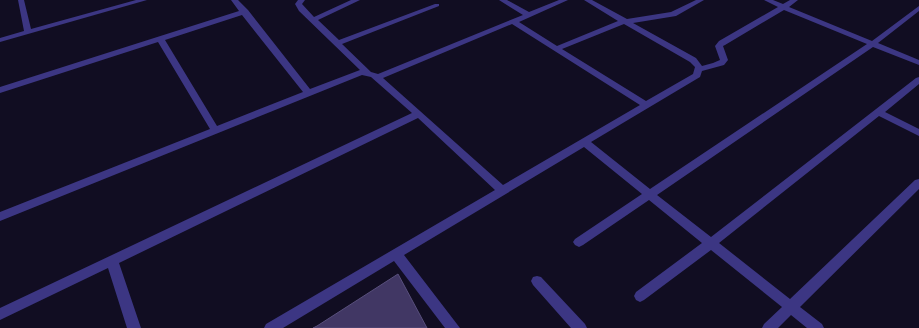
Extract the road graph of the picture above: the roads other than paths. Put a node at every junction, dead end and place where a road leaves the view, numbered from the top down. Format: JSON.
{"nodes":[{"id":1,"x":21,"y":0,"type":"edge"},
{"id":2,"x":144,"y":0,"type":"edge"},
{"id":3,"x":234,"y":0,"type":"edge"},
{"id":4,"x":302,"y":0,"type":"edge"},
{"id":5,"x":357,"y":0,"type":"edge"},
{"id":6,"x":502,"y":0,"type":"edge"},
{"id":7,"x":565,"y":0,"type":"edge"},
{"id":8,"x":587,"y":0,"type":"edge"},
{"id":9,"x":701,"y":0,"type":"edge"},
{"id":10,"x":767,"y":0,"type":"edge"},
{"id":11,"x":795,"y":0,"type":"edge"},
{"id":12,"x":437,"y":5,"type":"dead end"},
{"id":13,"x":784,"y":7,"type":"junction"},
{"id":14,"x":919,"y":8,"type":"edge"},
{"id":15,"x":245,"y":12,"type":"junction"},
{"id":16,"x":528,"y":15,"type":"junction"},
{"id":17,"x":313,"y":20,"type":"junction"},
{"id":18,"x":512,"y":21,"type":"junction"},
{"id":19,"x":626,"y":22,"type":"junction"},
{"id":20,"x":28,"y":32,"type":"junction"},
{"id":21,"x":160,"y":39,"type":"junction"},
{"id":22,"x":0,"y":40,"type":"edge"},
{"id":23,"x":338,"y":43,"type":"junction"},
{"id":24,"x":872,"y":44,"type":"junction"},
{"id":25,"x":556,"y":49,"type":"junction"},
{"id":26,"x":919,"y":63,"type":"edge"},
{"id":27,"x":698,"y":69,"type":"junction"},
{"id":28,"x":368,"y":73,"type":"junction"},
{"id":29,"x":377,"y":78,"type":"junction"},
{"id":30,"x":919,"y":80,"type":"edge"},
{"id":31,"x":0,"y":90,"type":"edge"},
{"id":32,"x":308,"y":93,"type":"junction"},
{"id":33,"x":646,"y":105,"type":"junction"},
{"id":34,"x":878,"y":112,"type":"junction"},
{"id":35,"x":419,"y":114,"type":"junction"},
{"id":36,"x":215,"y":130,"type":"junction"},
{"id":37,"x":919,"y":133,"type":"edge"},
{"id":38,"x":584,"y":142,"type":"junction"},
{"id":39,"x":919,"y":183,"type":"edge"},
{"id":40,"x":503,"y":191,"type":"junction"},
{"id":41,"x":649,"y":195,"type":"junction"},
{"id":42,"x":0,"y":217,"type":"edge"},
{"id":43,"x":579,"y":242,"type":"dead end"},
{"id":44,"x":710,"y":244,"type":"junction"},
{"id":45,"x":396,"y":254,"type":"junction"},
{"id":46,"x":112,"y":261,"type":"junction"},
{"id":47,"x":537,"y":281,"type":"dead end"},
{"id":48,"x":640,"y":296,"type":"dead end"},
{"id":49,"x":790,"y":307,"type":"junction"},
{"id":50,"x":0,"y":314,"type":"edge"},
{"id":51,"x":134,"y":328,"type":"edge"},
{"id":52,"x":271,"y":328,"type":"edge"},
{"id":53,"x":453,"y":328,"type":"edge"},
{"id":54,"x":580,"y":328,"type":"edge"},
{"id":55,"x":769,"y":328,"type":"edge"},
{"id":56,"x":816,"y":328,"type":"edge"}],
"edges":[{"from":1,"to":20,"type":"street"},
{"from":2,"to":20,"type":"street"},
{"from":3,"to":15,"type":"street"},
{"from":4,"to":17,"type":"street"},
{"from":5,"to":17,"type":"street"},
{"from":6,"to":16,"type":"street"},
{"from":7,"to":16,"type":"street"},
{"from":8,"to":19,"type":"street"},
{"from":9,"to":19,"type":"street"},
{"from":10,"to":13,"type":"street"},
{"from":11,"to":13,"type":"street"},
{"from":12,"to":23,"type":"street"},
{"from":13,"to":24,"type":"street"},
{"from":13,"to":27,"type":"street"},
{"from":14,"to":24,"type":"street"},
{"from":15,"to":21,"type":"street"},
{"from":15,"to":32,"type":"street"},
{"from":16,"to":18,"type":"street"},
{"from":17,"to":23,"type":"street"},
{"from":18,"to":25,"type":"street"},
{"from":18,"to":29,"type":"street"},
{"from":19,"to":25,"type":"street"},
{"from":19,"to":27,"type":"street"},
{"from":20,"to":22,"type":"street"},
{"from":21,"to":31,"type":"street"},
{"from":21,"to":36,"type":"street"},
{"from":23,"to":28,"type":"street"},
{"from":24,"to":26,"type":"street"},
{"from":24,"to":41,"type":"street"},
{"from":25,"to":33,"type":"street"},
{"from":27,"to":33,"type":"street"},
{"from":28,"to":29,"type":"street"},
{"from":28,"to":32,"type":"street"},
{"from":29,"to":35,"type":"street"},
{"from":30,"to":34,"type":"street"},
{"from":32,"to":36,"type":"street"},
{"from":33,"to":38,"type":"street"},
{"from":34,"to":37,"type":"street"},
{"from":34,"to":44,"type":"street"},
{"from":35,"to":40,"type":"street"},
{"from":35,"to":46,"type":"street"},
{"from":36,"to":42,"type":"street"},
{"from":38,"to":40,"type":"street"},
{"from":38,"to":41,"type":"street"},
{"from":39,"to":49,"type":"street"},
{"from":40,"to":45,"type":"street"},
{"from":41,"to":43,"type":"street"},
{"from":41,"to":44,"type":"street"},
{"from":44,"to":48,"type":"street"},
{"from":44,"to":49,"type":"street"},
{"from":45,"to":52,"type":"street"},
{"from":45,"to":53,"type":"street"},
{"from":46,"to":50,"type":"street"},
{"from":46,"to":51,"type":"street"},
{"from":47,"to":54,"type":"street"},
{"from":49,"to":55,"type":"street"},
{"from":49,"to":56,"type":"street"}]}
